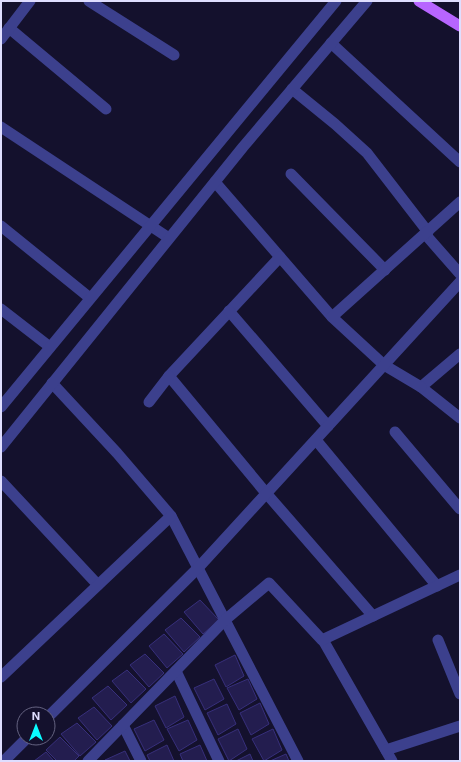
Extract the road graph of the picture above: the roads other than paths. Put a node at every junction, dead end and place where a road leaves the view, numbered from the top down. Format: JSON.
{"nodes":[{"id":1,"x":30,"y":1,"type":"edge"},
{"id":2,"x":89,"y":1,"type":"edge"},
{"id":3,"x":336,"y":1,"type":"edge"},
{"id":4,"x":367,"y":1,"type":"edge"},
{"id":5,"x":419,"y":1,"type":"edge"},
{"id":6,"x":460,"y":26,"type":"edge"},
{"id":7,"x":9,"y":28,"type":"junction"},
{"id":8,"x":1,"y":39,"type":"edge"},
{"id":9,"x":331,"y":44,"type":"junction"},
{"id":10,"x":174,"y":55,"type":"dead end"},
{"id":11,"x":292,"y":89,"type":"junction"},
{"id":12,"x":106,"y":109,"type":"dead end"},
{"id":13,"x":1,"y":127,"type":"edge"},
{"id":14,"x":460,"y":162,"type":"edge"},
{"id":15,"x":291,"y":174,"type":"dead end"},
{"id":16,"x":215,"y":182,"type":"junction"},
{"id":17,"x":460,"y":202,"type":"edge"},
{"id":18,"x":150,"y":225,"type":"junction"},
{"id":19,"x":1,"y":226,"type":"edge"},
{"id":20,"x":426,"y":232,"type":"junction"},
{"id":21,"x":169,"y":238,"type":"junction"},
{"id":22,"x":280,"y":257,"type":"junction"},
{"id":23,"x":385,"y":270,"type":"junction"},
{"id":24,"x":460,"y":274,"type":"edge"},
{"id":25,"x":460,"y":282,"type":"edge"},
{"id":26,"x":90,"y":298,"type":"junction"},
{"id":27,"x":1,"y":310,"type":"edge"},
{"id":28,"x":229,"y":311,"type":"junction"},
{"id":29,"x":332,"y":317,"type":"junction"},
{"id":30,"x":50,"y":347,"type":"junction"},
{"id":31,"x":460,"y":354,"type":"edge"},
{"id":32,"x":384,"y":364,"type":"junction"},
{"id":33,"x":170,"y":376,"type":"junction"},
{"id":34,"x":52,"y":383,"type":"junction"},
{"id":35,"x":421,"y":387,"type":"junction"},
{"id":36,"x":149,"y":402,"type":"dead end"},
{"id":37,"x":1,"y":408,"type":"edge"},
{"id":38,"x":460,"y":418,"type":"edge"},
{"id":39,"x":328,"y":426,"type":"junction"},
{"id":40,"x":395,"y":432,"type":"dead end"},
{"id":41,"x":316,"y":440,"type":"junction"},
{"id":42,"x":1,"y":447,"type":"edge"},
{"id":43,"x":1,"y":481,"type":"edge"},
{"id":44,"x":266,"y":494,"type":"junction"},
{"id":45,"x":460,"y":509,"type":"edge"},
{"id":46,"x":171,"y":516,"type":"junction"},
{"id":47,"x":198,"y":568,"type":"junction"},
{"id":48,"x":460,"y":575,"type":"edge"},
{"id":49,"x":98,"y":584,"type":"junction"},
{"id":50,"x":437,"y":586,"type":"junction"},
{"id":51,"x":373,"y":616,"type":"junction"},
{"id":52,"x":225,"y":620,"type":"junction"},
{"id":53,"x":323,"y":640,"type":"junction"},
{"id":54,"x":438,"y":640,"type":"dead end"},
{"id":55,"x":176,"y":671,"type":"junction"},
{"id":56,"x":1,"y":676,"type":"edge"},
{"id":57,"x":460,"y":694,"type":"edge"},
{"id":58,"x":56,"y":709,"type":"edge"},
{"id":59,"x":123,"y":726,"type":"junction"},
{"id":60,"x":460,"y":726,"type":"edge"},
{"id":61,"x":19,"y":746,"type":"edge"},
{"id":62,"x":386,"y":750,"type":"junction"},
{"id":63,"x":4,"y":761,"type":"edge"},
{"id":64,"x":88,"y":761,"type":"edge"},
{"id":65,"x":141,"y":761,"type":"edge"},
{"id":66,"x":219,"y":761,"type":"edge"},
{"id":67,"x":298,"y":761,"type":"edge"},
{"id":68,"x":392,"y":761,"type":"edge"}],
"edges":[{"from":1,"to":7,"type":"street"},
{"from":2,"to":10,"type":"street"},
{"from":3,"to":18,"type":"street"},
{"from":4,"to":9,"type":"street"},
{"from":5,"to":6,"type":"main road"},
{"from":7,"to":8,"type":"street"},
{"from":7,"to":12,"type":"street"},
{"from":9,"to":11,"type":"street"},
{"from":9,"to":14,"type":"street"},
{"from":11,"to":16,"type":"street"},
{"from":11,"to":20,"type":"street"},
{"from":13,"to":18,"type":"street"},
{"from":15,"to":23,"type":"street"},
{"from":16,"to":21,"type":"street"},
{"from":16,"to":22,"type":"street"},
{"from":17,"to":20,"type":"street"},
{"from":18,"to":21,"type":"street"},
{"from":18,"to":26,"type":"street"},
{"from":19,"to":26,"type":"street"},
{"from":20,"to":23,"type":"street"},
{"from":20,"to":24,"type":"street"},
{"from":21,"to":34,"type":"street"},
{"from":22,"to":28,"type":"street"},
{"from":22,"to":29,"type":"street"},
{"from":23,"to":29,"type":"street"},
{"from":25,"to":32,"type":"street"},
{"from":26,"to":30,"type":"street"},
{"from":27,"to":30,"type":"street"},
{"from":28,"to":33,"type":"street"},
{"from":28,"to":39,"type":"street"},
{"from":29,"to":32,"type":"street"},
{"from":30,"to":37,"type":"street"},
{"from":31,"to":35,"type":"street"},
{"from":32,"to":35,"type":"street"},
{"from":32,"to":39,"type":"street"},
{"from":33,"to":36,"type":"street"},
{"from":33,"to":44,"type":"street"},
{"from":34,"to":42,"type":"street"},
{"from":34,"to":46,"type":"street"},
{"from":35,"to":38,"type":"street"},
{"from":39,"to":41,"type":"street"},
{"from":40,"to":45,"type":"street"},
{"from":41,"to":44,"type":"street"},
{"from":41,"to":50,"type":"street"},
{"from":43,"to":49,"type":"street"},
{"from":44,"to":47,"type":"street"},
{"from":44,"to":51,"type":"street"},
{"from":46,"to":47,"type":"street"},
{"from":46,"to":49,"type":"street"},
{"from":47,"to":52,"type":"street"},
{"from":47,"to":58,"type":"street"},
{"from":48,"to":50,"type":"street"},
{"from":49,"to":56,"type":"street"},
{"from":50,"to":51,"type":"street"},
{"from":51,"to":53,"type":"street"},
{"from":52,"to":53,"type":"street"},
{"from":52,"to":55,"type":"street"},
{"from":52,"to":67,"type":"street"},
{"from":53,"to":62,"type":"street"},
{"from":54,"to":57,"type":"street"},
{"from":55,"to":59,"type":"street"},
{"from":55,"to":66,"type":"street"},
{"from":59,"to":64,"type":"street"},
{"from":59,"to":65,"type":"street"},
{"from":60,"to":62,"type":"street"},
{"from":61,"to":63,"type":"street"},
{"from":62,"to":68,"type":"street"}]}
